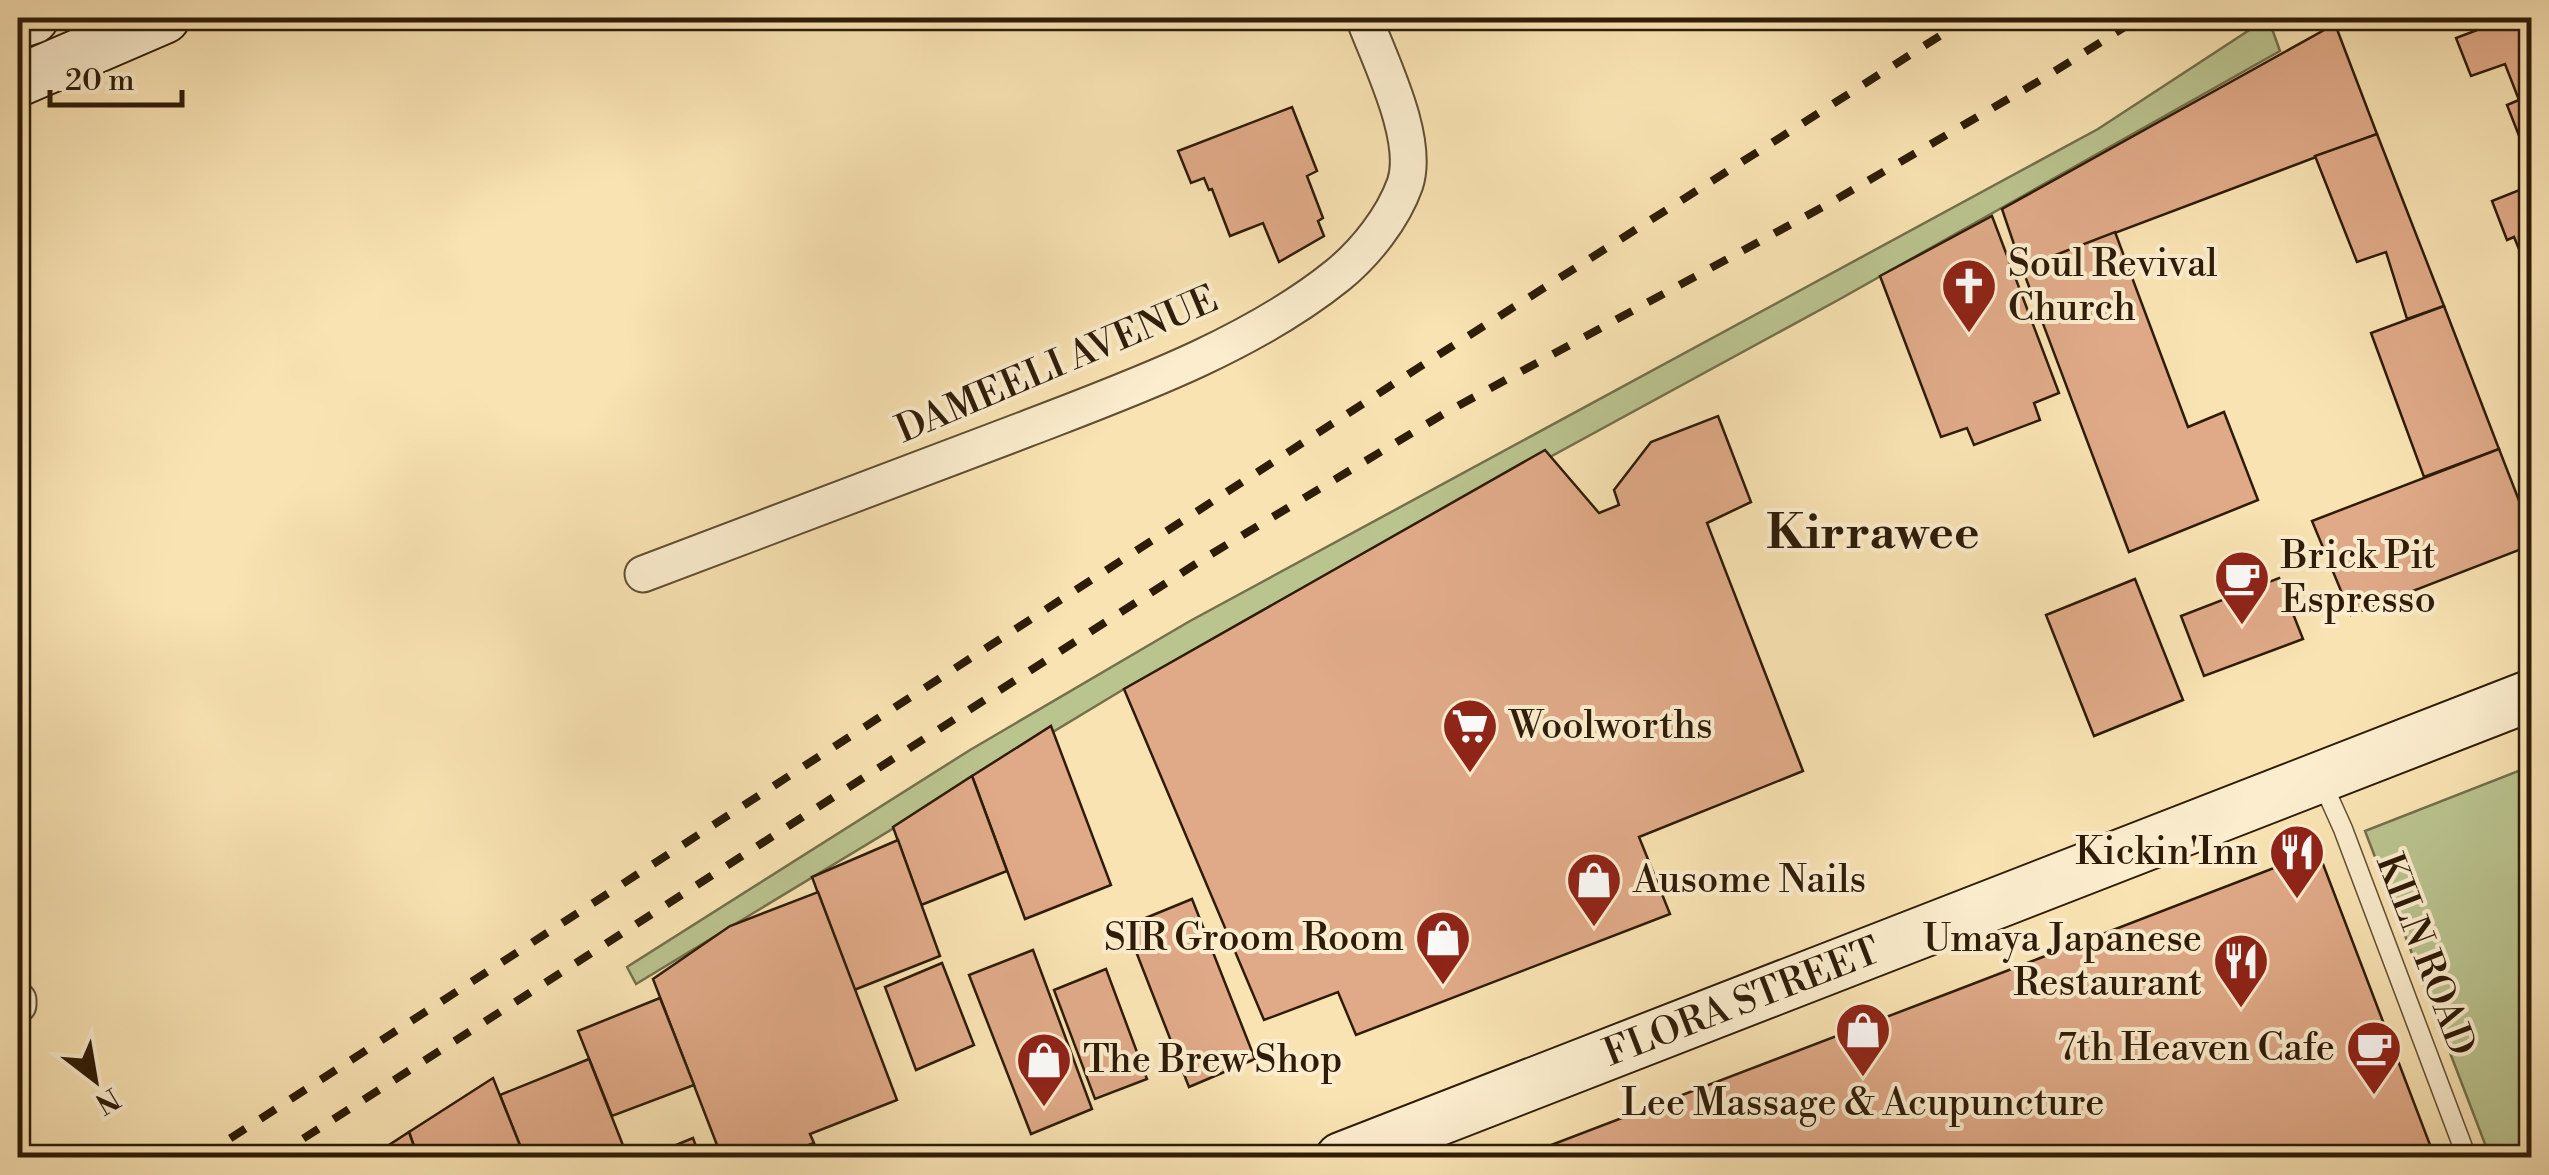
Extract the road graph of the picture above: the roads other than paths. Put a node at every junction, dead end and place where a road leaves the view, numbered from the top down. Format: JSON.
{"nodes":[{"id":1,"x":33,"y":18,"type":"edge"},
{"id":2,"x":164,"y":18,"type":"edge"},
{"id":3,"x":1364,"y":18,"type":"edge"},
{"id":4,"x":18,"y":23,"type":"edge"},
{"id":5,"x":18,"y":81,"type":"edge"},
{"id":6,"x":642,"y":574,"type":"dead end"},
{"id":7,"x":2532,"y":695,"type":"edge"},
{"id":8,"x":2320,"y":778,"type":"junction"},
{"id":9,"x":1342,"y":1158,"type":"edge"},
{"id":10,"x":2467,"y":1158,"type":"edge"}],
"edges":[{"from":1,"to":4,"type":"street"},
{"from":2,"to":5,"type":"street"},
{"from":3,"to":6,"type":"street","name":"DAMEELI AVENUE"},
{"from":7,"to":8,"type":"street","name":"FLORA STREET"},
{"from":8,"to":9,"type":"street","name":"FLORA STREET"},
{"from":8,"to":10,"type":"lane","name":"KILN ROAD"}]}
